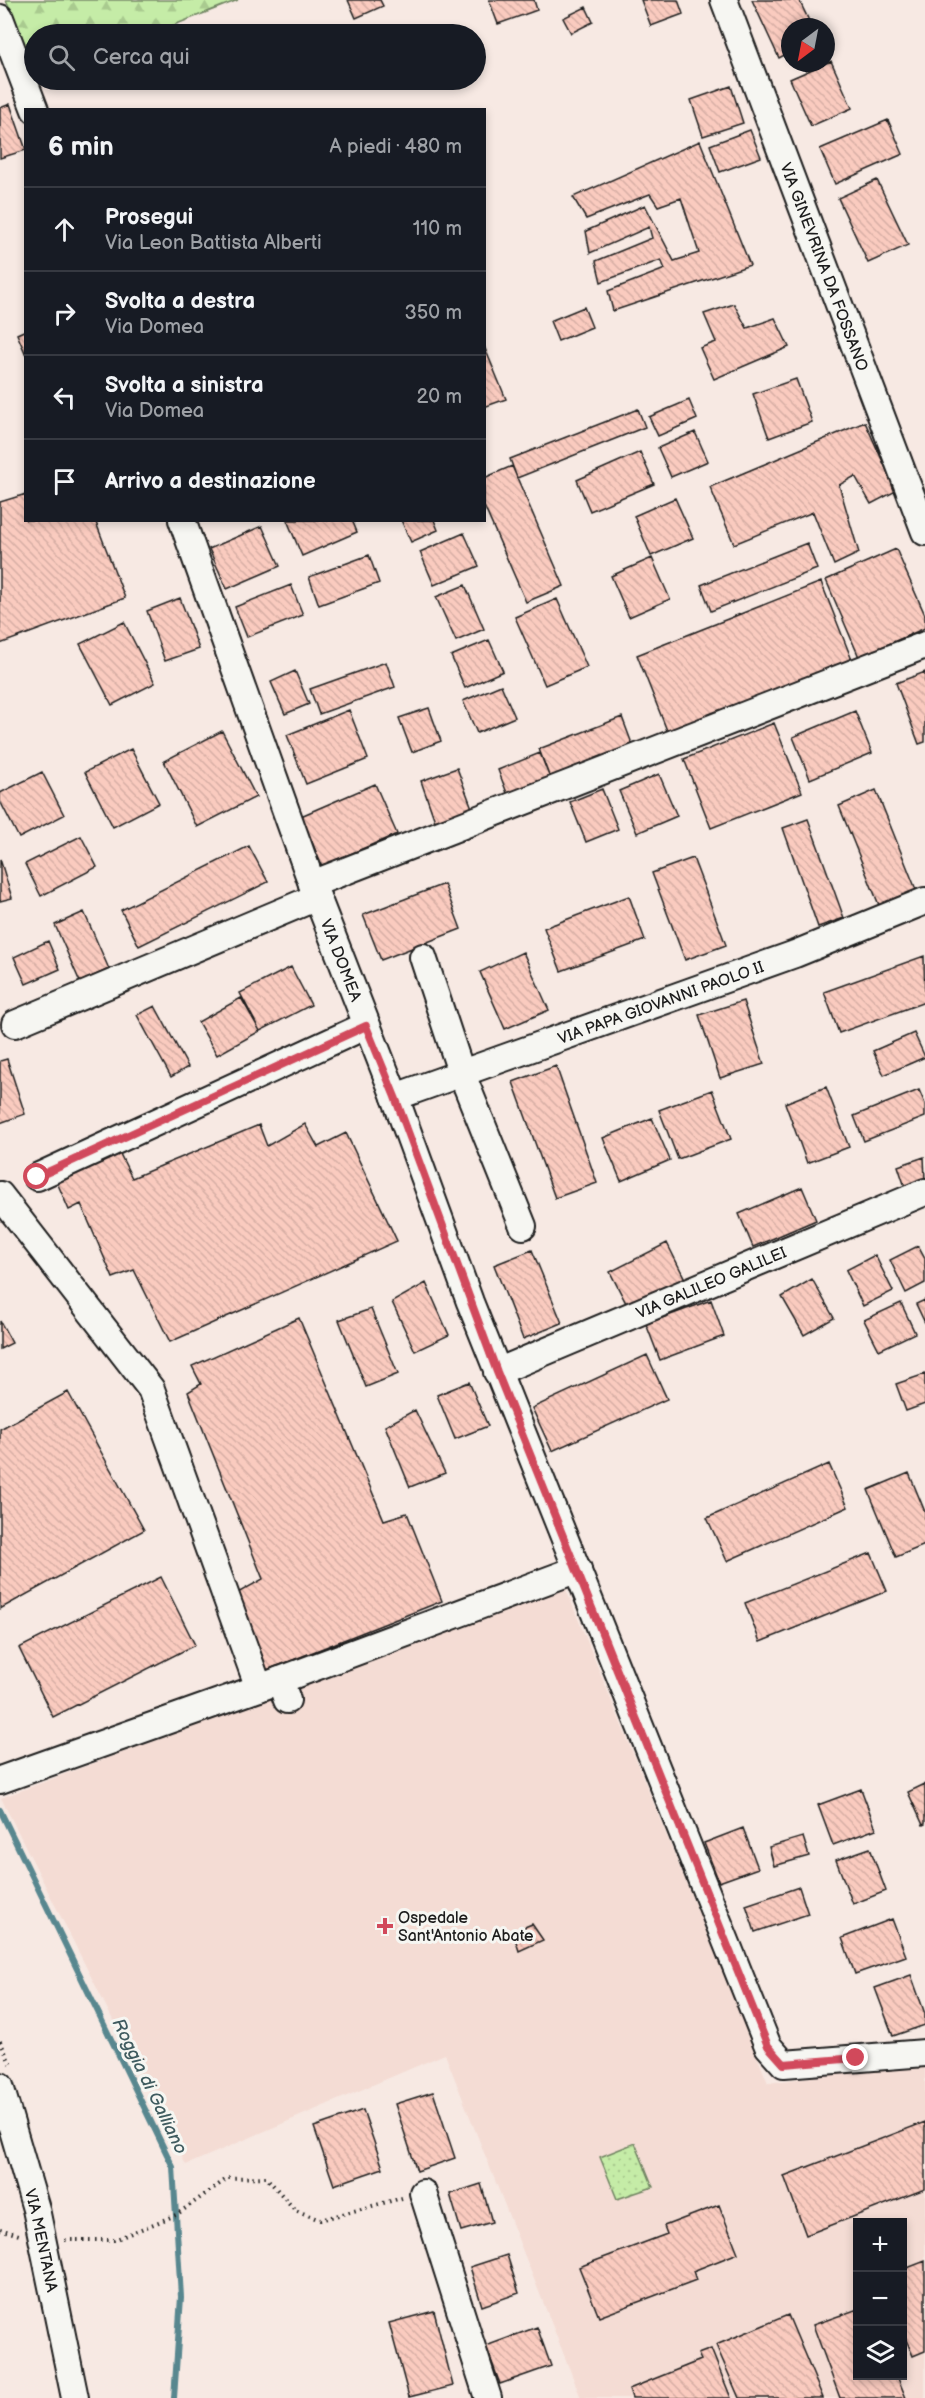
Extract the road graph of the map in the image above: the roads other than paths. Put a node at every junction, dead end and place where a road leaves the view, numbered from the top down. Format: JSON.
{"nodes":[{"id":1,"x":724,"y":0,"type":"edge"},
{"id":2,"x":0,"y":18,"type":"edge"},
{"id":3,"x":24,"y":81,"type":"edge"},
{"id":4,"x":27,"y":90,"type":"edge"},
{"id":5,"x":34,"y":108,"type":"edge"},
{"id":6,"x":187,"y":522,"type":"edge"},
{"id":7,"x":925,"y":532,"type":"edge"},
{"id":8,"x":925,"y":645,"type":"edge"},
{"id":9,"x":314,"y":890,"type":"junction"},
{"id":10,"x":925,"y":901,"type":"edge"},
{"id":11,"x":423,"y":957,"type":"dead end"},
{"id":12,"x":15,"y":1024,"type":"dead end"},
{"id":13,"x":366,"y":1026,"type":"junction"},
{"id":14,"x":461,"y":1072,"type":"junction"},
{"id":15,"x":395,"y":1097,"type":"junction"},
{"id":16,"x":37,"y":1177,"type":"dead end"},
{"id":17,"x":925,"y":1192,"type":"edge"},
{"id":18,"x":0,"y":1195,"type":"edge"},
{"id":19,"x":523,"y":1226,"type":"dead end"},
{"id":20,"x":497,"y":1372,"type":"junction"},
{"id":21,"x":578,"y":1569,"type":"junction"},
{"id":22,"x":275,"y":1689,"type":"junction"},
{"id":23,"x":6,"y":1778,"type":"edge"},
{"id":24,"x":925,"y":2053,"type":"edge"},
{"id":25,"x":0,"y":2086,"type":"edge"},
{"id":26,"x":423,"y":2193,"type":"road end"},
{"id":27,"x":75,"y":2398,"type":"edge"},
{"id":28,"x":488,"y":2398,"type":"edge"}],
"edges":[{"from":1,"to":7,"type":"street","name":"VIA GINEVRINA DA FOSSANO"},
{"from":2,"to":3,"type":"street"},
{"from":4,"to":5,"type":"street"},
{"from":6,"to":9,"type":"street","name":"VIA DOMEA"},
{"from":8,"to":9,"type":"street"},
{"from":9,"to":12,"type":"street"},
{"from":9,"to":13,"type":"street","name":"VIA DOMEA"},
{"from":10,"to":14,"type":"street","name":"VIA PAPA GIOVANNI PAOLO II"},
{"from":11,"to":14,"type":"street"},
{"from":13,"to":15,"type":"street","name":"VIA DOMEA"},
{"from":13,"to":16,"type":"street"},
{"from":14,"to":15,"type":"street","name":"VIA PAPA GIOVANNI PAOLO II"},
{"from":14,"to":19,"type":"street"},
{"from":15,"to":20,"type":"street","name":"VIA DOMEA"},
{"from":17,"to":20,"type":"street","name":"VIA GALILEO GALILEI"},
{"from":18,"to":22,"type":"street"},
{"from":20,"to":21,"type":"street","name":"VIA DOMEA"},
{"from":21,"to":22,"type":"street"},
{"from":21,"to":24,"type":"street","name":"VIA DOMEA"},
{"from":22,"to":23,"type":"street"},
{"from":25,"to":27,"type":"street","name":"VIA MENTANA"},
{"from":26,"to":28,"type":"street"}]}
